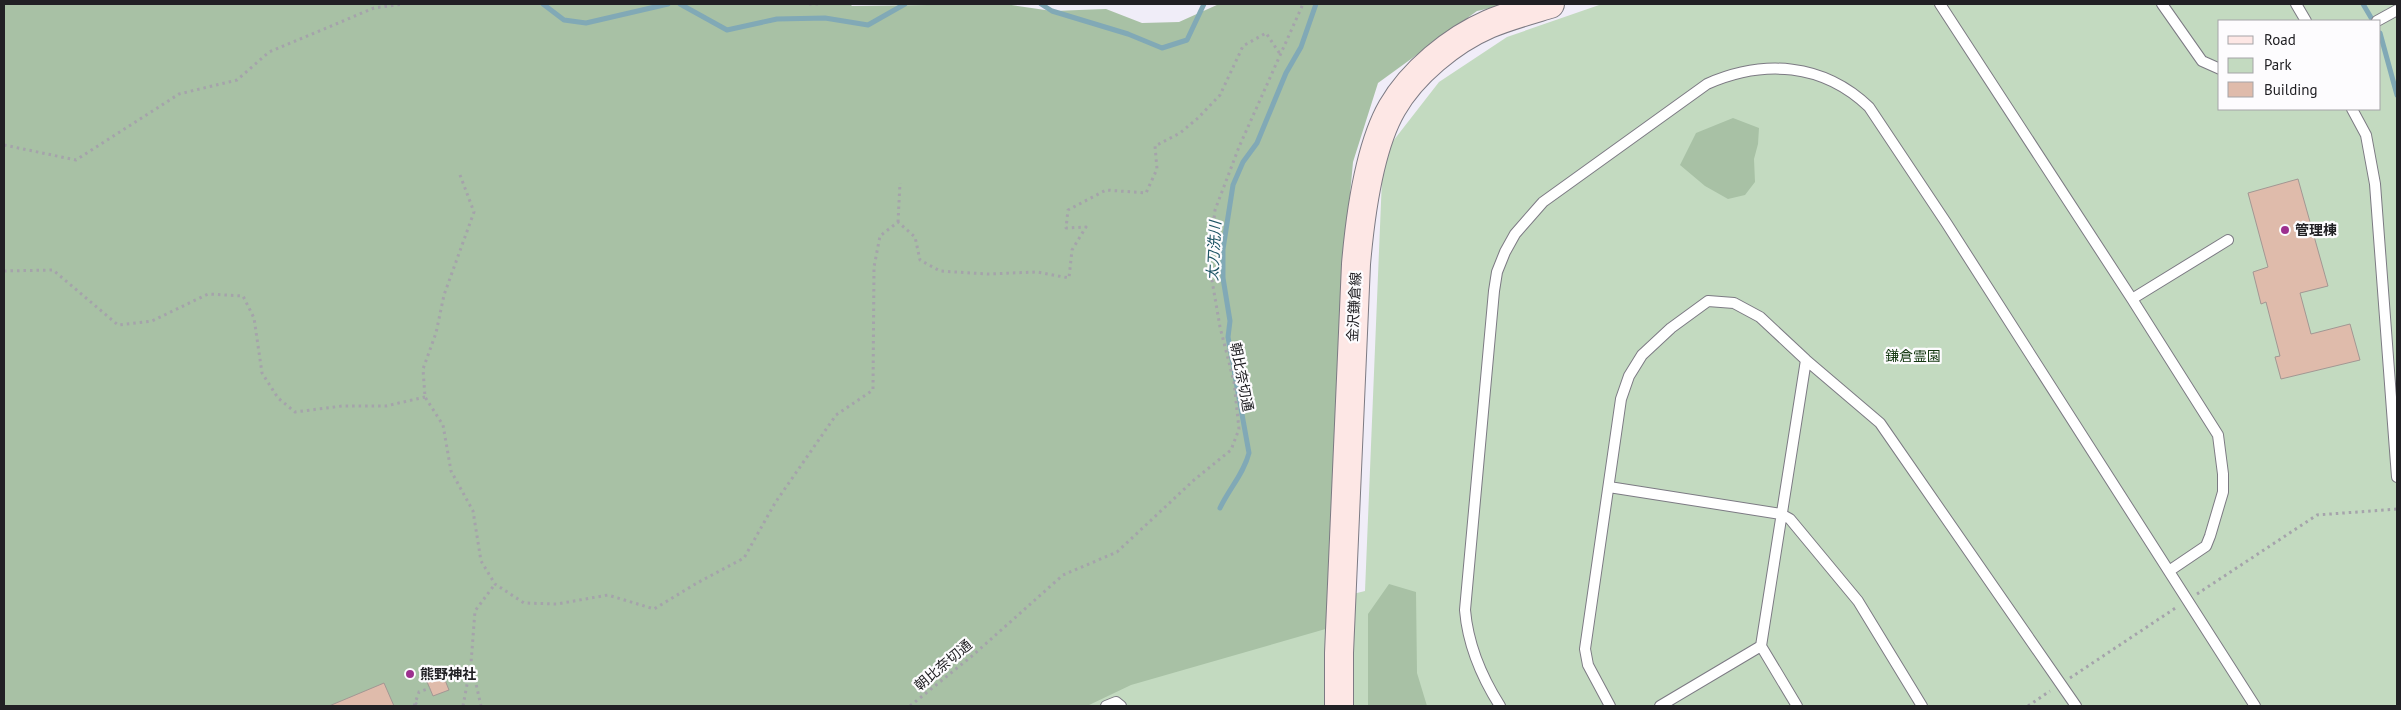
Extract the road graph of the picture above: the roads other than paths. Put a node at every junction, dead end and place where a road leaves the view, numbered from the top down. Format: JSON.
{"nodes":[{"id":1,"x":1550,"y":4,"type":"edge"},
{"id":2,"x":1940,"y":4,"type":"edge"},
{"id":3,"x":2162,"y":4,"type":"edge"},
{"id":4,"x":2296,"y":4,"type":"edge"},
{"id":5,"x":2397,"y":10,"type":"edge"},
{"id":6,"x":2305,"y":20,"type":"edge"},
{"id":7,"x":2379,"y":20,"type":"edge"},
{"id":8,"x":2218,"y":68,"type":"edge"},
{"id":9,"x":2353,"y":110,"type":"edge"},
{"id":10,"x":2228,"y":240,"type":"dead end"},
{"id":11,"x":2132,"y":299,"type":"junction"},
{"id":12,"x":1806,"y":360,"type":"junction"},
{"id":13,"x":2397,"y":477,"type":"edge"},
{"id":14,"x":1609,"y":487,"type":"junction"},
{"id":15,"x":1780,"y":514,"type":"junction"},
{"id":16,"x":2169,"y":570,"type":"junction"},
{"id":17,"x":1761,"y":646,"type":"junction"},
{"id":18,"x":1106,"y":706,"type":"edge"},
{"id":19,"x":1121,"y":706,"type":"edge"},
{"id":20,"x":1339,"y":706,"type":"edge"},
{"id":21,"x":1500,"y":706,"type":"edge"},
{"id":22,"x":1610,"y":706,"type":"edge"},
{"id":23,"x":1660,"y":706,"type":"edge"},
{"id":24,"x":1797,"y":706,"type":"edge"},
{"id":25,"x":1922,"y":706,"type":"edge"},
{"id":26,"x":2076,"y":706,"type":"edge"},
{"id":27,"x":2255,"y":706,"type":"edge"}],
"edges":[{"from":1,"to":20,"type":"main road","name":"金沢鎌倉線"},
{"from":2,"to":11,"type":"lane"},
{"from":3,"to":8,"type":"lane"},
{"from":4,"to":6,"type":"lane"},
{"from":5,"to":7,"type":"lane"},
{"from":9,"to":13,"type":"lane"},
{"from":10,"to":11,"type":"lane"},
{"from":11,"to":16,"type":"lane"},
{"from":12,"to":14,"type":"lane"},
{"from":12,"to":15,"type":"lane"},
{"from":12,"to":26,"type":"lane"},
{"from":14,"to":15,"type":"lane"},
{"from":14,"to":22,"type":"lane"},
{"from":15,"to":17,"type":"lane"},
{"from":15,"to":25,"type":"lane"},
{"from":16,"to":21,"type":"lane"},
{"from":16,"to":27,"type":"lane"},
{"from":17,"to":23,"type":"lane"},
{"from":17,"to":24,"type":"lane"},
{"from":18,"to":19,"type":"lane"}]}
